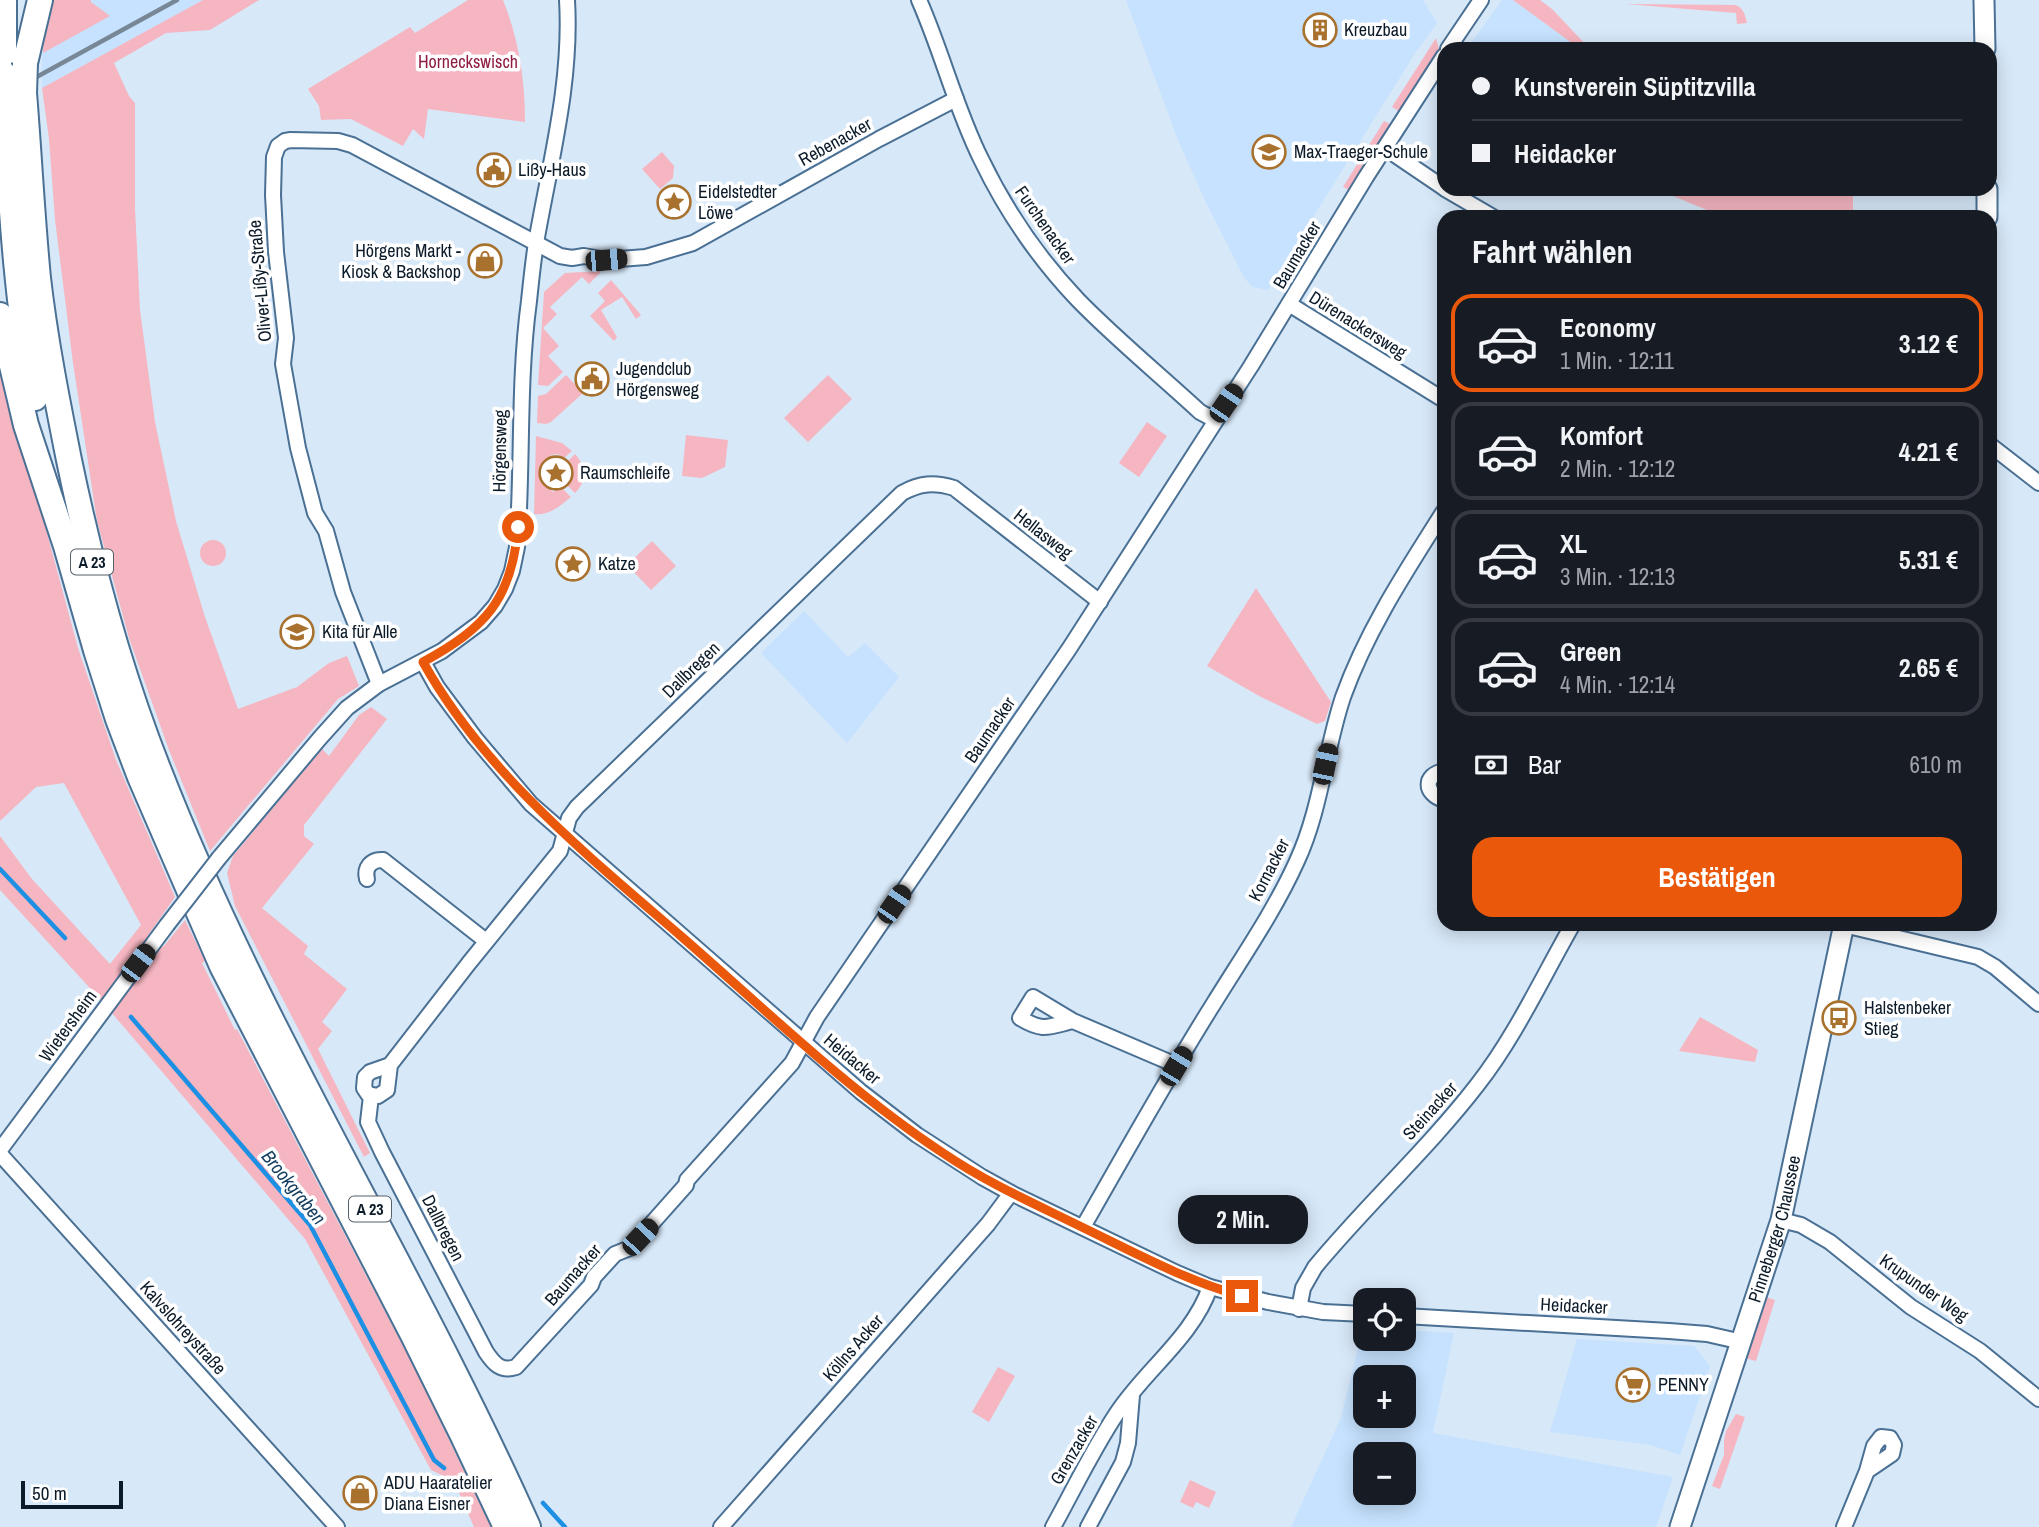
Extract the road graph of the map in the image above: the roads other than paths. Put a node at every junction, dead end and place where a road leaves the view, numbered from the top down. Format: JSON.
{"nodes":[{"id":1,"x":5,"y":0,"type":"edge"},
{"id":2,"x":25,"y":0,"type":"edge"},
{"id":3,"x":40,"y":0,"type":"edge"},
{"id":4,"x":567,"y":0,"type":"edge"},
{"id":5,"x":919,"y":0,"type":"edge"},
{"id":6,"x":1482,"y":0,"type":"edge"},
{"id":7,"x":1984,"y":0,"type":"edge"},
{"id":8,"x":1453,"y":42,"type":"edge"},
{"id":9,"x":1985,"y":42,"type":"edge"},
{"id":10,"x":1437,"y":67,"type":"edge"},
{"id":11,"x":15,"y":68,"type":"junction"},
{"id":12,"x":15,"y":98,"type":"junction"},
{"id":13,"x":956,"y":99,"type":"junction"},
{"id":14,"x":1385,"y":148,"type":"junction"},
{"id":15,"x":1437,"y":184,"type":"edge"},
{"id":16,"x":1456,"y":196,"type":"edge"},
{"id":17,"x":1481,"y":210,"type":"edge"},
{"id":18,"x":536,"y":244,"type":"junction"},
{"id":19,"x":1289,"y":304,"type":"junction"},
{"id":20,"x":0,"y":315,"type":"edge"},
{"id":21,"x":1437,"y":396,"type":"edge"},
{"id":22,"x":1215,"y":421,"type":"junction"},
{"id":23,"x":1997,"y":450,"type":"edge"},
{"id":24,"x":2039,"y":483,"type":"edge"},
{"id":25,"x":964,"y":495,"type":"joint"},
{"id":26,"x":1437,"y":522,"type":"edge"},
{"id":27,"x":66,"y":546,"type":"junction"},
{"id":28,"x":1100,"y":602,"type":"junction"},
{"id":29,"x":423,"y":662,"type":"junction"},
{"id":30,"x":379,"y":684,"type":"junction"},
{"id":31,"x":1437,"y":773,"type":"edge"},
{"id":32,"x":1437,"y":798,"type":"edge"},
{"id":33,"x":565,"y":834,"type":"junction"},
{"id":34,"x":367,"y":879,"type":"dead end"},
{"id":35,"x":167,"y":925,"type":"joint"},
{"id":36,"x":1569,"y":931,"type":"edge"},
{"id":37,"x":1843,"y":931,"type":"edge"},
{"id":38,"x":1872,"y":931,"type":"edge"},
{"id":39,"x":486,"y":941,"type":"junction"},
{"id":40,"x":2039,"y":1004,"type":"edge"},
{"id":41,"x":1073,"y":1021,"type":"dead end"},
{"id":42,"x":803,"y":1043,"type":"junction"},
{"id":43,"x":390,"y":1065,"type":"junction"},
{"id":44,"x":1176,"y":1066,"type":"junction"},
{"id":45,"x":371,"y":1096,"type":"junction"},
{"id":46,"x":0,"y":1152,"type":"edge"},
{"id":47,"x":1011,"y":1193,"type":"junction"},
{"id":48,"x":1781,"y":1220,"type":"junction"},
{"id":49,"x":1083,"y":1227,"type":"junction"},
{"id":50,"x":1210,"y":1287,"type":"junction"},
{"id":51,"x":1299,"y":1309,"type":"junction"},
{"id":52,"x":1353,"y":1313,"type":"edge"},
{"id":53,"x":1416,"y":1317,"type":"edge"},
{"id":54,"x":1742,"y":1342,"type":"junction"},
{"id":55,"x":503,"y":1368,"type":"joint"},
{"id":56,"x":1133,"y":1395,"type":"junction"},
{"id":57,"x":2039,"y":1399,"type":"edge"},
{"id":58,"x":1867,"y":1471,"type":"dead end"},
{"id":59,"x":337,"y":1527,"type":"edge"},
{"id":60,"x":506,"y":1527,"type":"edge"},
{"id":61,"x":528,"y":1527,"type":"edge"},
{"id":62,"x":722,"y":1527,"type":"edge"},
{"id":63,"x":1053,"y":1527,"type":"edge"},
{"id":64,"x":1088,"y":1527,"type":"edge"},
{"id":65,"x":1680,"y":1527,"type":"edge"},
{"id":66,"x":1844,"y":1527,"type":"edge"}],
"edges":[{"from":1,"to":11,"type":"highway","number":"A 23"},
{"from":2,"to":11,"type":"highway","number":"A 23"},
{"from":3,"to":11,"type":"highway"},
{"from":4,"to":18,"type":"street","name":"Hörgensweg"},
{"from":5,"to":13,"type":"street","name":"Furchenacker"},
{"from":6,"to":8,"type":"street"},
{"from":7,"to":9,"type":"main road"},
{"from":10,"to":14,"type":"street","name":"Baumacker"},
{"from":11,"to":12,"type":"highway","number":"A 23","bridge":true},
{"from":12,"to":27,"type":"highway","number":"A 23"},
{"from":12,"to":61,"type":"highway","number":"A 23"},
{"from":13,"to":18,"type":"street","name":"Rebenacker"},
{"from":13,"to":22,"type":"street","name":"Furchenacker"},
{"from":14,"to":15,"type":"street"},
{"from":14,"to":19,"type":"street","name":"Baumacker"},
{"from":16,"to":17,"type":"street"},
{"from":18,"to":29,"type":"street","name":"Hörgensweg"},
{"from":18,"to":30,"type":"street","name":"Oliver-Lißy-Straße"},
{"from":19,"to":21,"type":"street","name":"Dürenackersweg"},
{"from":19,"to":22,"type":"street","name":"Baumacker"},
{"from":20,"to":27,"type":"highway"},
{"from":22,"to":28,"type":"street","name":"Baumacker"},
{"from":23,"to":24,"type":"street"},
{"from":25,"to":28,"type":"street","name":"Hellasweg"},
{"from":25,"to":33,"type":"street","name":"Dallbregen"},
{"from":26,"to":44,"type":"street","name":"Kornacker"},
{"from":27,"to":60,"type":"highway","number":"A 23"},
{"from":28,"to":42,"type":"street","name":"Baumacker"},
{"from":29,"to":30,"type":"street","name":"Hörgensweg"},
{"from":29,"to":33,"type":"street","name":"Heidacker"},
{"from":30,"to":35,"type":"street","name":"Hörgensweg","bridge":true},
{"from":31,"to":32,"type":"street"},
{"from":33,"to":39,"type":"street","name":"Dallbregen"},
{"from":33,"to":42,"type":"street","name":"Heidacker"},
{"from":34,"to":39,"type":"street"},
{"from":35,"to":46,"type":"street","name":"Wietersheim"},
{"from":36,"to":51,"type":"street","name":"Steinacker"},
{"from":37,"to":48,"type":"main road","name":"Pinneberger Chaussee"},
{"from":38,"to":40,"type":"street"},
{"from":39,"to":43,"type":"street","name":"Dallbregen"},
{"from":41,"to":44,"type":"street"},
{"from":42,"to":47,"type":"street","name":"Heidacker"},
{"from":42,"to":55,"type":"street","name":"Baumacker"},
{"from":43,"to":45,"type":"street","name":"Dallbregen"},
{"from":43,"to":45,"type":"street","name":"Dallbregen"},
{"from":44,"to":49,"type":"street","name":"Kornacker"},
{"from":45,"to":55,"type":"street","name":"Dallbregen"},
{"from":46,"to":59,"type":"street","name":"Kalvslohreystraße"},
{"from":47,"to":49,"type":"street","name":"Heidacker"},
{"from":47,"to":62,"type":"street","name":"Köllns Acker"},
{"from":48,"to":54,"type":"main road","name":"Pinneberger Chaussee"},
{"from":48,"to":57,"type":"street","name":"Krupunder Weg"},
{"from":49,"to":50,"type":"street","name":"Heidacker"},
{"from":50,"to":51,"type":"street","name":"Heidacker"},
{"from":50,"to":56,"type":"street","name":"Grenzacker"},
{"from":51,"to":52,"type":"street","name":"Heidacker"},
{"from":53,"to":54,"type":"street","name":"Heidacker"},
{"from":54,"to":65,"type":"main road","name":"Pinneberger Chaussee"},
{"from":56,"to":63,"type":"street","name":"Grenzacker"},
{"from":56,"to":64,"type":"street"},
{"from":58,"to":66,"type":"street"}]}
